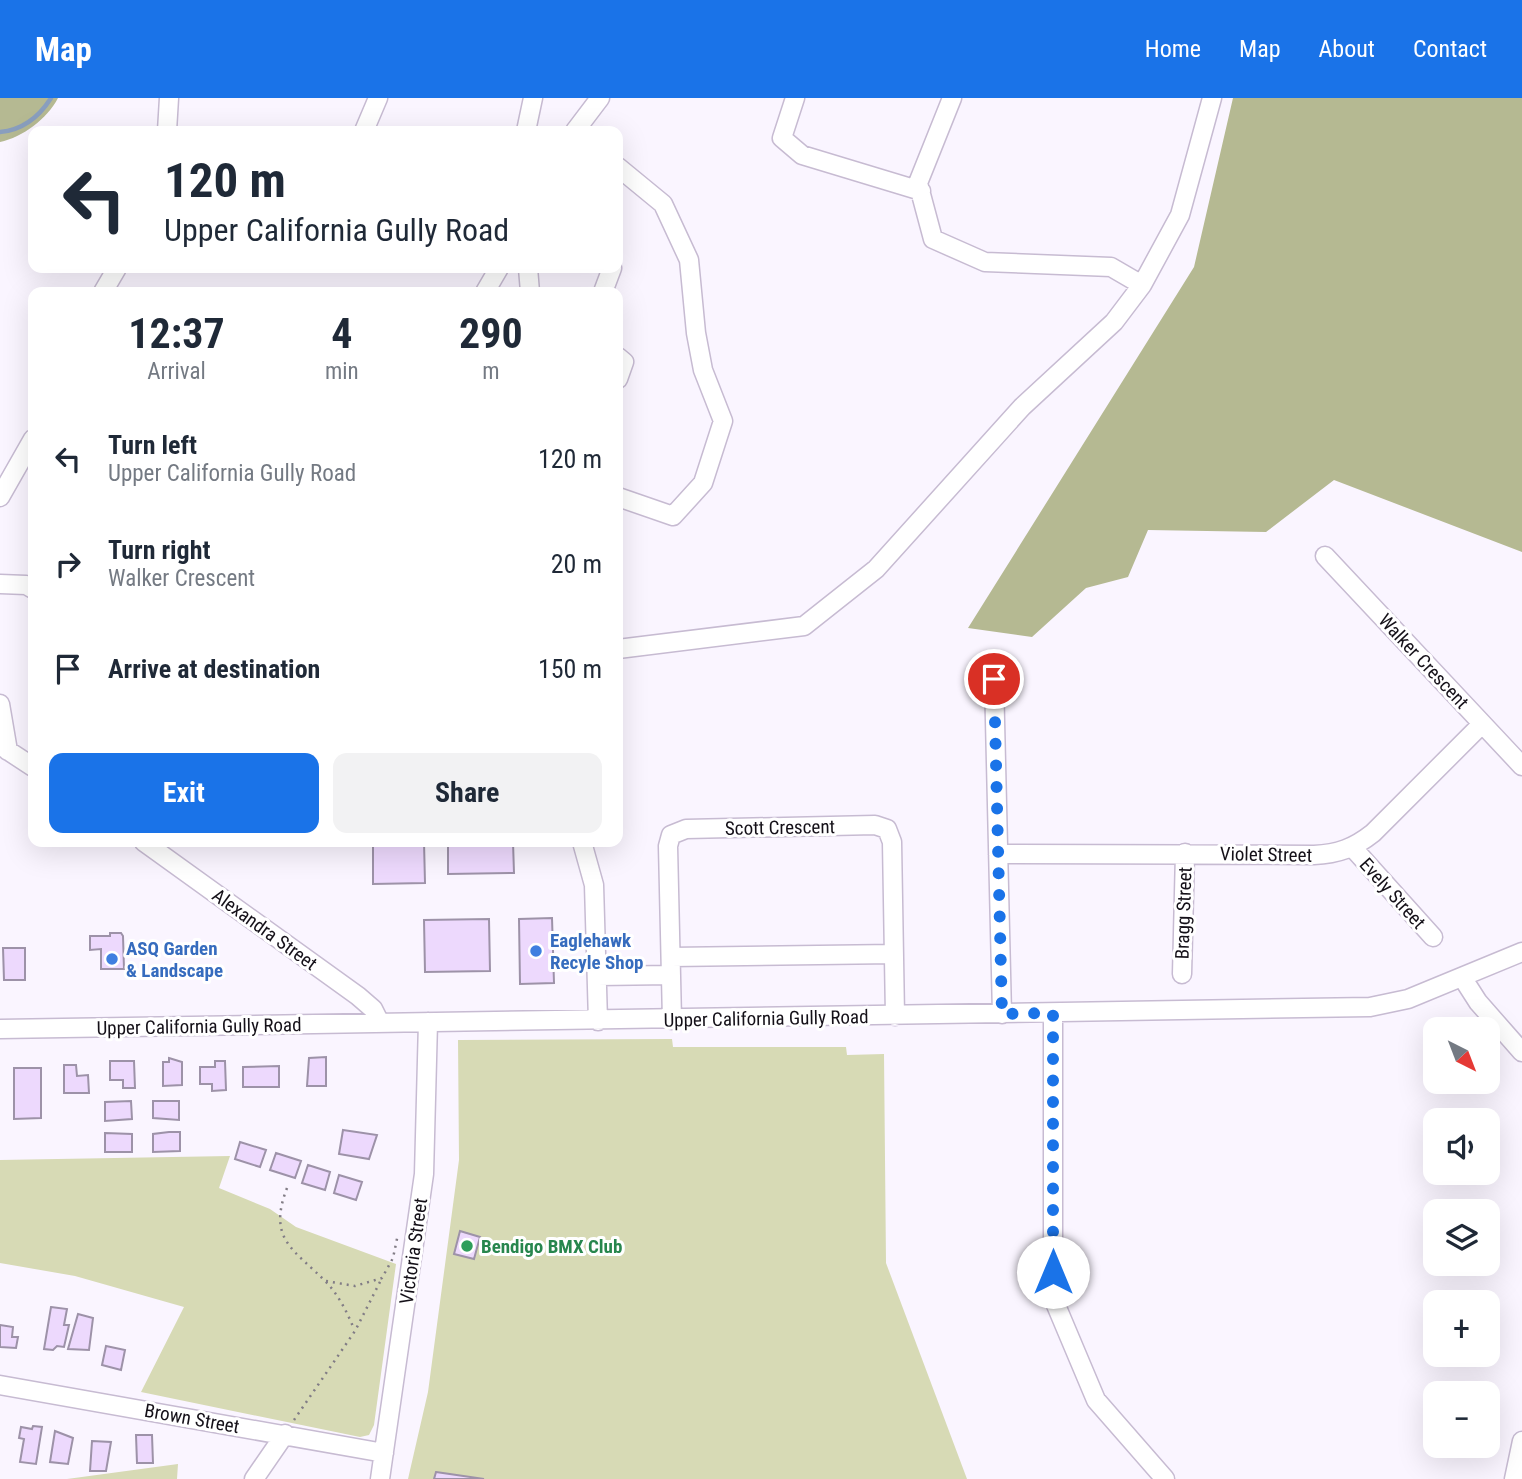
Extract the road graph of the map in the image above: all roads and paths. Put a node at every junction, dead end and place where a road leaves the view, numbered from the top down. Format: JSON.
{"nodes":[{"id":1,"x":169,"y":98,"type":"edge"},
{"id":2,"x":378,"y":98,"type":"edge"},
{"id":3,"x":533,"y":98,"type":"edge"},
{"id":4,"x":600,"y":98,"type":"edge"},
{"id":5,"x":795,"y":98,"type":"edge"},
{"id":6,"x":952,"y":98,"type":"edge"},
{"id":7,"x":1212,"y":98,"type":"edge"},
{"id":8,"x":167,"y":126,"type":"edge"},
{"id":9,"x":366,"y":126,"type":"edge"},
{"id":10,"x":527,"y":126,"type":"edge"},
{"id":11,"x":579,"y":126,"type":"edge"},
{"id":12,"x":623,"y":171,"type":"edge"},
{"id":13,"x":921,"y":191,"type":"junction"},
{"id":14,"x":1142,"y":285,"type":"junction"},
{"id":15,"x":28,"y":448,"type":"edge"},
{"id":16,"x":0,"y":497,"type":"edge"},
{"id":17,"x":623,"y":499,"type":"edge"},
{"id":18,"x":1325,"y":556,"type":"dead end"},
{"id":19,"x":28,"y":582,"type":"edge"},
{"id":20,"x":0,"y":584,"type":"edge"},
{"id":21,"x":623,"y":648,"type":"edge"},
{"id":22,"x":994,"y":679,"type":"dead end"},
{"id":23,"x":0,"y":704,"type":"edge"},
{"id":24,"x":1482,"y":724,"type":"junction"},
{"id":25,"x":4,"y":748,"type":"edge"},
{"id":26,"x":28,"y":764,"type":"edge"},
{"id":27,"x":1522,"y":766,"type":"edge"},
{"id":28,"x":151,"y":847,"type":"edge"},
{"id":29,"x":575,"y":847,"type":"edge"},
{"id":30,"x":583,"y":847,"type":"edge"},
{"id":31,"x":1353,"y":848,"type":"junction"},
{"id":32,"x":1185,"y":853,"type":"junction"},
{"id":33,"x":998,"y":854,"type":"junction"},
{"id":34,"x":594,"y":905,"type":"junction"},
{"id":35,"x":1433,"y":937,"type":"dead end"},
{"id":36,"x":1522,"y":952,"type":"edge"},
{"id":37,"x":894,"y":954,"type":"junction"},
{"id":38,"x":671,"y":966,"type":"junction"},
{"id":39,"x":1182,"y":974,"type":"dead end"},
{"id":40,"x":597,"y":976,"type":"junction"},
{"id":41,"x":1462,"y":977,"type":"junction"},
{"id":42,"x":1053,"y":1013,"type":"junction"},
{"id":43,"x":1002,"y":1014,"type":"junction"},
{"id":44,"x":895,"y":1016,"type":"junction"},
{"id":45,"x":672,"y":1020,"type":"junction"},
{"id":46,"x":598,"y":1021,"type":"junction"},
{"id":47,"x":428,"y":1022,"type":"junction"},
{"id":48,"x":380,"y":1023,"type":"junction"},
{"id":49,"x":0,"y":1028,"type":"edge"},
{"id":50,"x":1522,"y":1052,"type":"edge"},
{"id":51,"x":288,"y":1188,"type":"dead end"},
{"id":52,"x":400,"y":1224,"type":"dead end"},
{"id":53,"x":382,"y":1278,"type":"junction"},
{"id":54,"x":326,"y":1282,"type":"junction"},
{"id":55,"x":355,"y":1331,"type":"junction"},
{"id":56,"x":0,"y":1385,"type":"edge"},
{"id":57,"x":285,"y":1434,"type":"junction"},
{"id":58,"x":1522,"y":1441,"type":"edge"},
{"id":59,"x":384,"y":1453,"type":"junction"},
{"id":60,"x":254,"y":1479,"type":"edge"},
{"id":61,"x":380,"y":1479,"type":"edge"},
{"id":62,"x":1165,"y":1479,"type":"edge"},
{"id":63,"x":1514,"y":1479,"type":"edge"}],
"edges":[{"from":1,"to":8,"type":"street"},
{"from":2,"to":9,"type":"street"},
{"from":3,"to":10,"type":"street"},
{"from":4,"to":11,"type":"street"},
{"from":5,"to":13,"type":"street"},
{"from":6,"to":13,"type":"street"},
{"from":7,"to":14,"type":"street"},
{"from":12,"to":17,"type":"street"},
{"from":13,"to":14,"type":"street"},
{"from":14,"to":21,"type":"street"},
{"from":15,"to":16,"type":"street"},
{"from":18,"to":24,"type":"street","name":"Walker Crescent"},
{"from":19,"to":20,"type":"street"},
{"from":22,"to":33,"type":"street"},
{"from":23,"to":25,"type":"street"},
{"from":24,"to":27,"type":"street","name":"Walker Crescent"},
{"from":24,"to":31,"type":"street","name":"Violet Street"},
{"from":25,"to":26,"type":"street"},
{"from":28,"to":48,"type":"street","name":"Alexandra Street"},
{"from":29,"to":34,"type":"street"},
{"from":30,"to":34,"type":"street"},
{"from":31,"to":32,"type":"street","name":"Violet Street"},
{"from":31,"to":35,"type":"street","name":"Evely Street"},
{"from":32,"to":33,"type":"street","name":"Violet Street"},
{"from":32,"to":39,"type":"street","name":"Bragg Street"},
{"from":33,"to":43,"type":"street"},
{"from":34,"to":40,"type":"street"},
{"from":36,"to":41,"type":"street","name":"Upper California Gully Road"},
{"from":37,"to":38,"type":"street"},
{"from":37,"to":38,"type":"street","name":"Scott Crescent"},
{"from":37,"to":44,"type":"street","name":"Scott Crescent"},
{"from":38,"to":40,"type":"street"},
{"from":38,"to":45,"type":"street","name":"Scott Crescent"},
{"from":40,"to":46,"type":"street"},
{"from":41,"to":42,"type":"street","name":"Upper California Gully Road"},
{"from":41,"to":50,"type":"street"},
{"from":42,"to":43,"type":"street","name":"Upper California Gully Road"},
{"from":42,"to":62,"type":"street"},
{"from":43,"to":44,"type":"street","name":"Upper California Gully Road"},
{"from":44,"to":45,"type":"street","name":"Upper California Gully Road"},
{"from":45,"to":46,"type":"street","name":"Upper California Gully Road"},
{"from":46,"to":47,"type":"street","name":"Upper California Gully Road"},
{"from":47,"to":48,"type":"street","name":"Upper California Gully Road"},
{"from":47,"to":59,"type":"street","name":"Victoria Street"},
{"from":48,"to":49,"type":"street","name":"Upper California Gully Road"},
{"from":51,"to":54,"type":"path"},
{"from":52,"to":53,"type":"path"},
{"from":53,"to":54,"type":"path"},
{"from":53,"to":55,"type":"path"},
{"from":54,"to":55,"type":"path"},
{"from":55,"to":57,"type":"path"},
{"from":56,"to":57,"type":"street","name":"Brown Street"},
{"from":57,"to":59,"type":"street","name":"Brown Street"},
{"from":57,"to":60,"type":"street"},
{"from":58,"to":63,"type":"street"},
{"from":59,"to":61,"type":"street","name":"Victoria Street"}]}
